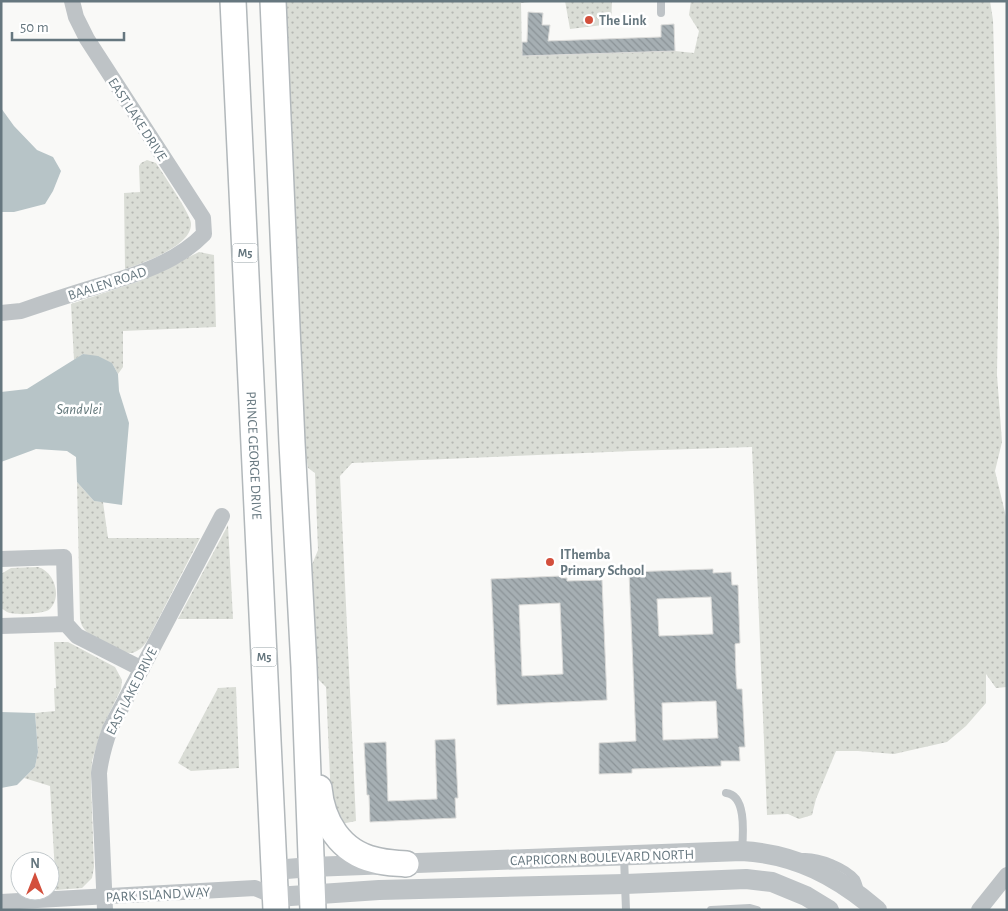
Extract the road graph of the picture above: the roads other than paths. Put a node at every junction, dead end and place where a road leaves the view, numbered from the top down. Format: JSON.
{"nodes":[{"id":1,"x":72,"y":1,"type":"edge"},
{"id":2,"x":233,"y":1,"type":"edge"},
{"id":3,"x":273,"y":1,"type":"edge"},
{"id":4,"x":661,"y":1,"type":"edge"},
{"id":5,"x":661,"y":13,"type":"dead end"},
{"id":6,"x":204,"y":234,"type":"joint"},
{"id":7,"x":1,"y":313,"type":"edge"},
{"id":8,"x":292,"y":442,"type":"junction"},
{"id":9,"x":254,"y":444,"type":"junction"},
{"id":10,"x":222,"y":516,"type":"dead end"},
{"id":11,"x":1,"y":559,"type":"edge"},
{"id":12,"x":66,"y":624,"type":"junction"},
{"id":13,"x":1,"y":626,"type":"edge"},
{"id":14,"x":304,"y":666,"type":"junction"},
{"id":15,"x":142,"y":669,"type":"junction"},
{"id":16,"x":726,"y":793,"type":"dead end"},
{"id":17,"x":742,"y":851,"type":"junction"},
{"id":18,"x":624,"y":856,"type":"junction"},
{"id":19,"x":406,"y":864,"type":"junction"},
{"id":20,"x":311,"y":867,"type":"junction"},
{"id":21,"x":274,"y":870,"type":"junction"},
{"id":22,"x":1007,"y":875,"type":"edge"},
{"id":23,"x":625,"y":884,"type":"junction"},
{"id":24,"x":990,"y":895,"type":"junction"},
{"id":25,"x":269,"y":898,"type":"edge"},
{"id":26,"x":1,"y":902,"type":"edge"},
{"id":27,"x":312,"y":902,"type":"edge"},
{"id":28,"x":104,"y":903,"type":"edge"},
{"id":29,"x":870,"y":904,"type":"edge"},
{"id":30,"x":626,"y":910,"type":"edge"},
{"id":31,"x":711,"y":910,"type":"edge"},
{"id":32,"x":757,"y":910,"type":"edge"},
{"id":33,"x":829,"y":910,"type":"edge"},
{"id":34,"x":969,"y":910,"type":"edge"},
{"id":35,"x":979,"y":910,"type":"edge"}],
"edges":[{"from":1,"to":6,"type":"street","name":"EAST LAKE DRIVE"},
{"from":2,"to":9,"type":"main road","name":"PRINCE GEORGE DRIVE","number":"M5"},
{"from":3,"to":8,"type":"main road"},
{"from":4,"to":5,"type":"lane"},
{"from":6,"to":7,"type":"street","name":"BAALEN ROAD"},
{"from":8,"to":9,"type":"main road"},
{"from":8,"to":14,"type":"main road"},
{"from":9,"to":21,"type":"main road","name":"PRINCE GEORGE DRIVE","number":"M5"},
{"from":10,"to":15,"type":"street","name":"EAST LAKE DRIVE"},
{"from":11,"to":12,"type":"street"},
{"from":12,"to":13,"type":"street"},
{"from":12,"to":15,"type":"street"},
{"from":14,"to":19,"type":"main road"},
{"from":14,"to":20,"type":"main road"},
{"from":15,"to":28,"type":"street","name":"EAST LAKE DRIVE"},
{"from":16,"to":17,"type":"lane"},
{"from":17,"to":18,"type":"street","name":"CAPRICORN BOULEVARD NORTH"},
{"from":17,"to":29,"type":"street","name":"CAPRICORN BOULEVARD NORTH"},
{"from":18,"to":19,"type":"street","name":"CAPRICORN BOULEVARD NORTH"},
{"from":18,"to":23,"type":"lane"},
{"from":19,"to":20,"type":"street","name":"CAPRICORN BOULEVARD NORTH"},
{"from":20,"to":21,"type":"street","name":"CAPRICORN BOULEVARD NORTH"},
{"from":20,"to":27,"type":"main road"},
{"from":21,"to":25,"type":"main road","name":"PRINCE GEORGE DRIVE","number":"M5"},
{"from":22,"to":24,"type":"street"},
{"from":23,"to":27,"type":"street","name":"CAPRICORN BOULEVARD NORTH"},
{"from":23,"to":30,"type":"lane"},
{"from":23,"to":33,"type":"street","name":"CAPRICORN BOULEVARD NORTH"},
{"from":24,"to":34,"type":"street"},
{"from":24,"to":35,"type":"street"},
{"from":25,"to":27,"type":"street","name":"CAPRICORN BOULEVARD NORTH"},
{"from":25,"to":28,"type":"street","name":"PARK ISLAND WAY"},
{"from":26,"to":28,"type":"street","name":"PARK ISLAND WAY"},
{"from":31,"to":32,"type":"lane"}]}
